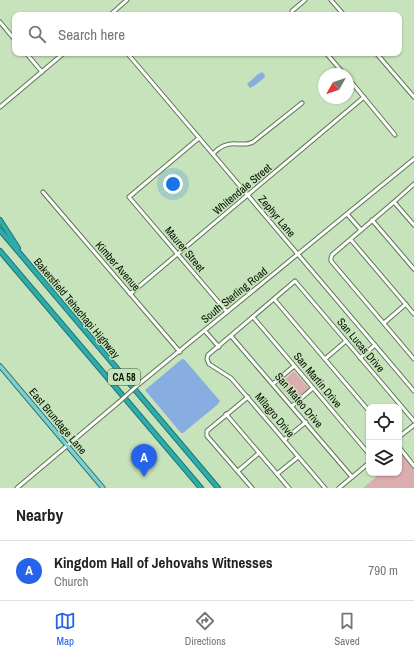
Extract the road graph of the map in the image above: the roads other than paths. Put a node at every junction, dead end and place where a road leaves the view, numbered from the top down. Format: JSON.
{"nodes":[{"id":1,"x":127,"y":0,"type":"edge"},
{"id":2,"x":305,"y":0,"type":"edge"},
{"id":3,"x":331,"y":0,"type":"edge"},
{"id":4,"x":292,"y":11,"type":"dead end"},
{"id":5,"x":113,"y":12,"type":"edge"},
{"id":6,"x":341,"y":12,"type":"edge"},
{"id":7,"x":0,"y":22,"type":"edge"},
{"id":8,"x":12,"y":36,"type":"edge"},
{"id":9,"x":29,"y":56,"type":"edge"},
{"id":10,"x":61,"y":56,"type":"edge"},
{"id":11,"x":130,"y":56,"type":"edge"},
{"id":12,"x":329,"y":56,"type":"edge"},
{"id":13,"x":379,"y":56,"type":"edge"},
{"id":14,"x":339,"y":68,"type":"edge"},
{"id":15,"x":42,"y":72,"type":"junction"},
{"id":16,"x":354,"y":85,"type":"edge"},
{"id":17,"x":364,"y":97,"type":"junction"},
{"id":18,"x":414,"y":97,"type":"edge"},
{"id":19,"x":302,"y":103,"type":"dead end"},
{"id":20,"x":0,"y":107,"type":"edge"},
{"id":21,"x":395,"y":135,"type":"dead end"},
{"id":22,"x":199,"y":138,"type":"junction"},
{"id":23,"x":213,"y":154,"type":"junction"},
{"id":24,"x":414,"y":159,"type":"edge"},
{"id":25,"x":414,"y":184,"type":"edge"},
{"id":26,"x":43,"y":192,"type":"dead end"},
{"id":27,"x":248,"y":196,"type":"junction"},
{"id":28,"x":394,"y":202,"type":"junction"},
{"id":29,"x":347,"y":214,"type":"junction"},
{"id":30,"x":0,"y":220,"type":"edge"},
{"id":31,"x":372,"y":220,"type":"junction"},
{"id":32,"x":414,"y":225,"type":"edge"},
{"id":33,"x":0,"y":230,"type":"edge"},
{"id":34,"x":361,"y":230,"type":"junction"},
{"id":35,"x":351,"y":240,"type":"junction"},
{"id":36,"x":0,"y":251,"type":"edge"},
{"id":37,"x":0,"y":254,"type":"edge"},
{"id":38,"x":178,"y":255,"type":"junction"},
{"id":39,"x":298,"y":255,"type":"junction"},
{"id":40,"x":31,"y":266,"type":"junction"},
{"id":41,"x":414,"y":270,"type":"edge"},
{"id":42,"x":28,"y":284,"type":"junction"},
{"id":43,"x":130,"y":294,"type":"junction"},
{"id":44,"x":274,"y":299,"type":"junction"},
{"id":45,"x":406,"y":304,"type":"junction"},
{"id":46,"x":227,"y":312,"type":"junction"},
{"id":47,"x":414,"y":314,"type":"edge"},
{"id":48,"x":253,"y":317,"type":"junction"},
{"id":49,"x":384,"y":323,"type":"junction"},
{"id":50,"x":205,"y":331,"type":"junction"},
{"id":51,"x":231,"y":336,"type":"junction"},
{"id":52,"x":346,"y":341,"type":"junction"},
{"id":53,"x":375,"y":345,"type":"junction"},
{"id":54,"x":219,"y":347,"type":"junction"},
{"id":55,"x":180,"y":352,"type":"junction"},
{"id":56,"x":360,"y":358,"type":"junction"},
{"id":57,"x":325,"y":359,"type":"junction"},
{"id":58,"x":414,"y":359,"type":"edge"},
{"id":59,"x":0,"y":366,"type":"edge"},
{"id":60,"x":294,"y":366,"type":"junction"},
{"id":61,"x":273,"y":384,"type":"junction"},
{"id":62,"x":313,"y":388,"type":"junction"},
{"id":63,"x":414,"y":391,"type":"edge"},
{"id":64,"x":248,"y":397,"type":"junction"},
{"id":65,"x":292,"y":406,"type":"junction"},
{"id":66,"x":366,"y":407,"type":"edge"},
{"id":67,"x":226,"y":414,"type":"junction"},
{"id":68,"x":414,"y":421,"type":"edge"},
{"id":69,"x":306,"y":422,"type":"junction"},
{"id":70,"x":414,"y":425,"type":"edge"},
{"id":71,"x":402,"y":435,"type":"edge"},
{"id":72,"x":284,"y":440,"type":"junction"},
{"id":73,"x":67,"y":446,"type":"junction"},
{"id":74,"x":366,"y":450,"type":"edge"},
{"id":75,"x":402,"y":451,"type":"edge"},
{"id":76,"x":259,"y":453,"type":"junction"},
{"id":77,"x":298,"y":457,"type":"junction"},
{"id":78,"x":366,"y":465,"type":"edge"},
{"id":79,"x":414,"y":466,"type":"edge"},
{"id":80,"x":238,"y":472,"type":"junction"},
{"id":81,"x":277,"y":474,"type":"junction"},
{"id":82,"x":352,"y":477,"type":"junction"},
{"id":83,"x":17,"y":488,"type":"edge"},
{"id":84,"x":103,"y":488,"type":"edge"},
{"id":85,"x":200,"y":488,"type":"edge"},
{"id":86,"x":218,"y":488,"type":"edge"},
{"id":87,"x":252,"y":488,"type":"edge"},
{"id":88,"x":289,"y":488,"type":"edge"},
{"id":89,"x":325,"y":488,"type":"edge"},
{"id":90,"x":340,"y":488,"type":"edge"}],
"edges":[{"from":1,"to":5,"type":"street"},
{"from":2,"to":4,"type":"street"},
{"from":3,"to":6,"type":"street"},
{"from":7,"to":8,"type":"street"},
{"from":9,"to":15,"type":"street"},
{"from":10,"to":15,"type":"street"},
{"from":11,"to":22,"type":"street","name":"Zephyr Lane"},
{"from":12,"to":14,"type":"street"},
{"from":13,"to":18,"type":"street"},
{"from":15,"to":20,"type":"street"},
{"from":16,"to":17,"type":"street"},
{"from":17,"to":21,"type":"street"},
{"from":17,"to":27,"type":"street","name":"Whitendale Street"},
{"from":19,"to":23,"type":"street"},
{"from":22,"to":23,"type":"street","name":"Zephyr Lane"},
{"from":22,"to":38,"type":"street","name":"Maurer Street"},
{"from":23,"to":27,"type":"street","name":"Zephyr Lane"},
{"from":24,"to":29,"type":"street","name":"South Sterling Road"},
{"from":25,"to":28,"type":"street"},
{"from":26,"to":43,"type":"street","name":"Kimber Avenue"},
{"from":27,"to":38,"type":"street","name":"Whitendale Street"},
{"from":27,"to":39,"type":"street","name":"Zephyr Lane"},
{"from":28,"to":31,"type":"street"},
{"from":28,"to":32,"type":"street"},
{"from":29,"to":34,"type":"street"},
{"from":29,"to":39,"type":"street","name":"South Sterling Road"},
{"from":30,"to":40,"type":"highway"},
{"from":31,"to":34,"type":"street"},
{"from":31,"to":41,"type":"street"},
{"from":33,"to":40,"type":"highway","name":"Bakersfield Tehachapi Highway","number":"CA 58"},
{"from":34,"to":35,"type":"street"},
{"from":35,"to":45,"type":"street"},
{"from":35,"to":49,"type":"street"},
{"from":36,"to":42,"type":"highway","name":"Bakersfield Tehachapi Highway","number":"CA 58"},
{"from":37,"to":42,"type":"highway"},
{"from":38,"to":43,"type":"street","name":"Whitendale Street"},
{"from":38,"to":46,"type":"street","name":"Maurer Street"},
{"from":39,"to":46,"type":"street","name":"South Sterling Road"},
{"from":39,"to":53,"type":"street","name":"Zephyr Lane"},
{"from":40,"to":86,"type":"highway","name":"Bakersfield Tehachapi Highway","number":"CA 58"},
{"from":42,"to":85,"type":"highway","name":"Bakersfield Tehachapi Highway","number":"CA 58"},
{"from":43,"to":55,"type":"street","name":"Kimber Avenue"},
{"from":44,"to":48,"type":"street"},
{"from":44,"to":52,"type":"street","name":"San Lucas Drive"},
{"from":44,"to":57,"type":"street"},
{"from":45,"to":47,"type":"street"},
{"from":45,"to":49,"type":"street"},
{"from":46,"to":50,"type":"street","name":"South Sterling Road"},
{"from":48,"to":51,"type":"street"},
{"from":48,"to":60,"type":"street","name":"San Martin Drive"},
{"from":49,"to":58,"type":"street"},
{"from":50,"to":54,"type":"street"},
{"from":50,"to":55,"type":"street","name":"South Sterling Road"},
{"from":51,"to":54,"type":"street"},
{"from":51,"to":61,"type":"street","name":"San Mateo Drive"},
{"from":52,"to":56,"type":"street","name":"San Lucas Drive"},
{"from":52,"to":57,"type":"street"},
{"from":53,"to":56,"type":"street"},
{"from":53,"to":63,"type":"street","name":"Zephyr Lane"},
{"from":54,"to":64,"type":"street","name":"Milagro Drive"},
{"from":55,"to":73,"type":"street","name":"South Sterling Road","bridge":true},
{"from":56,"to":68,"type":"street","name":"San Lucas Drive"},
{"from":57,"to":66,"type":"street"},
{"from":59,"to":73,"type":"main road","name":"East Brundage Lane"},
{"from":60,"to":61,"type":"street"},
{"from":60,"to":62,"type":"street","name":"San Martin Drive"},
{"from":61,"to":65,"type":"street","name":"San Mateo Drive"},
{"from":62,"to":65,"type":"street"},
{"from":62,"to":74,"type":"street","name":"San Martin Drive"},
{"from":64,"to":67,"type":"street"},
{"from":64,"to":72,"type":"street","name":"Milagro Drive"},
{"from":65,"to":69,"type":"street","name":"San Mateo Drive"},
{"from":67,"to":76,"type":"street"},
{"from":67,"to":80,"type":"street"},
{"from":69,"to":72,"type":"street"},
{"from":69,"to":82,"type":"street","name":"San Mateo Drive"},
{"from":70,"to":71,"type":"street"},
{"from":72,"to":77,"type":"street","name":"Milagro Drive"},
{"from":73,"to":83,"type":"street","name":"South Sterling Road"},
{"from":73,"to":84,"type":"main road","name":"East Brundage Lane"},
{"from":75,"to":79,"type":"street"},
{"from":76,"to":80,"type":"street"},
{"from":76,"to":81,"type":"street"},
{"from":77,"to":81,"type":"street"},
{"from":77,"to":89,"type":"street","name":"Milagro Drive"},
{"from":78,"to":82,"type":"street"},
{"from":80,"to":87,"type":"street"},
{"from":81,"to":88,"type":"street"},
{"from":82,"to":90,"type":"street"}]}
